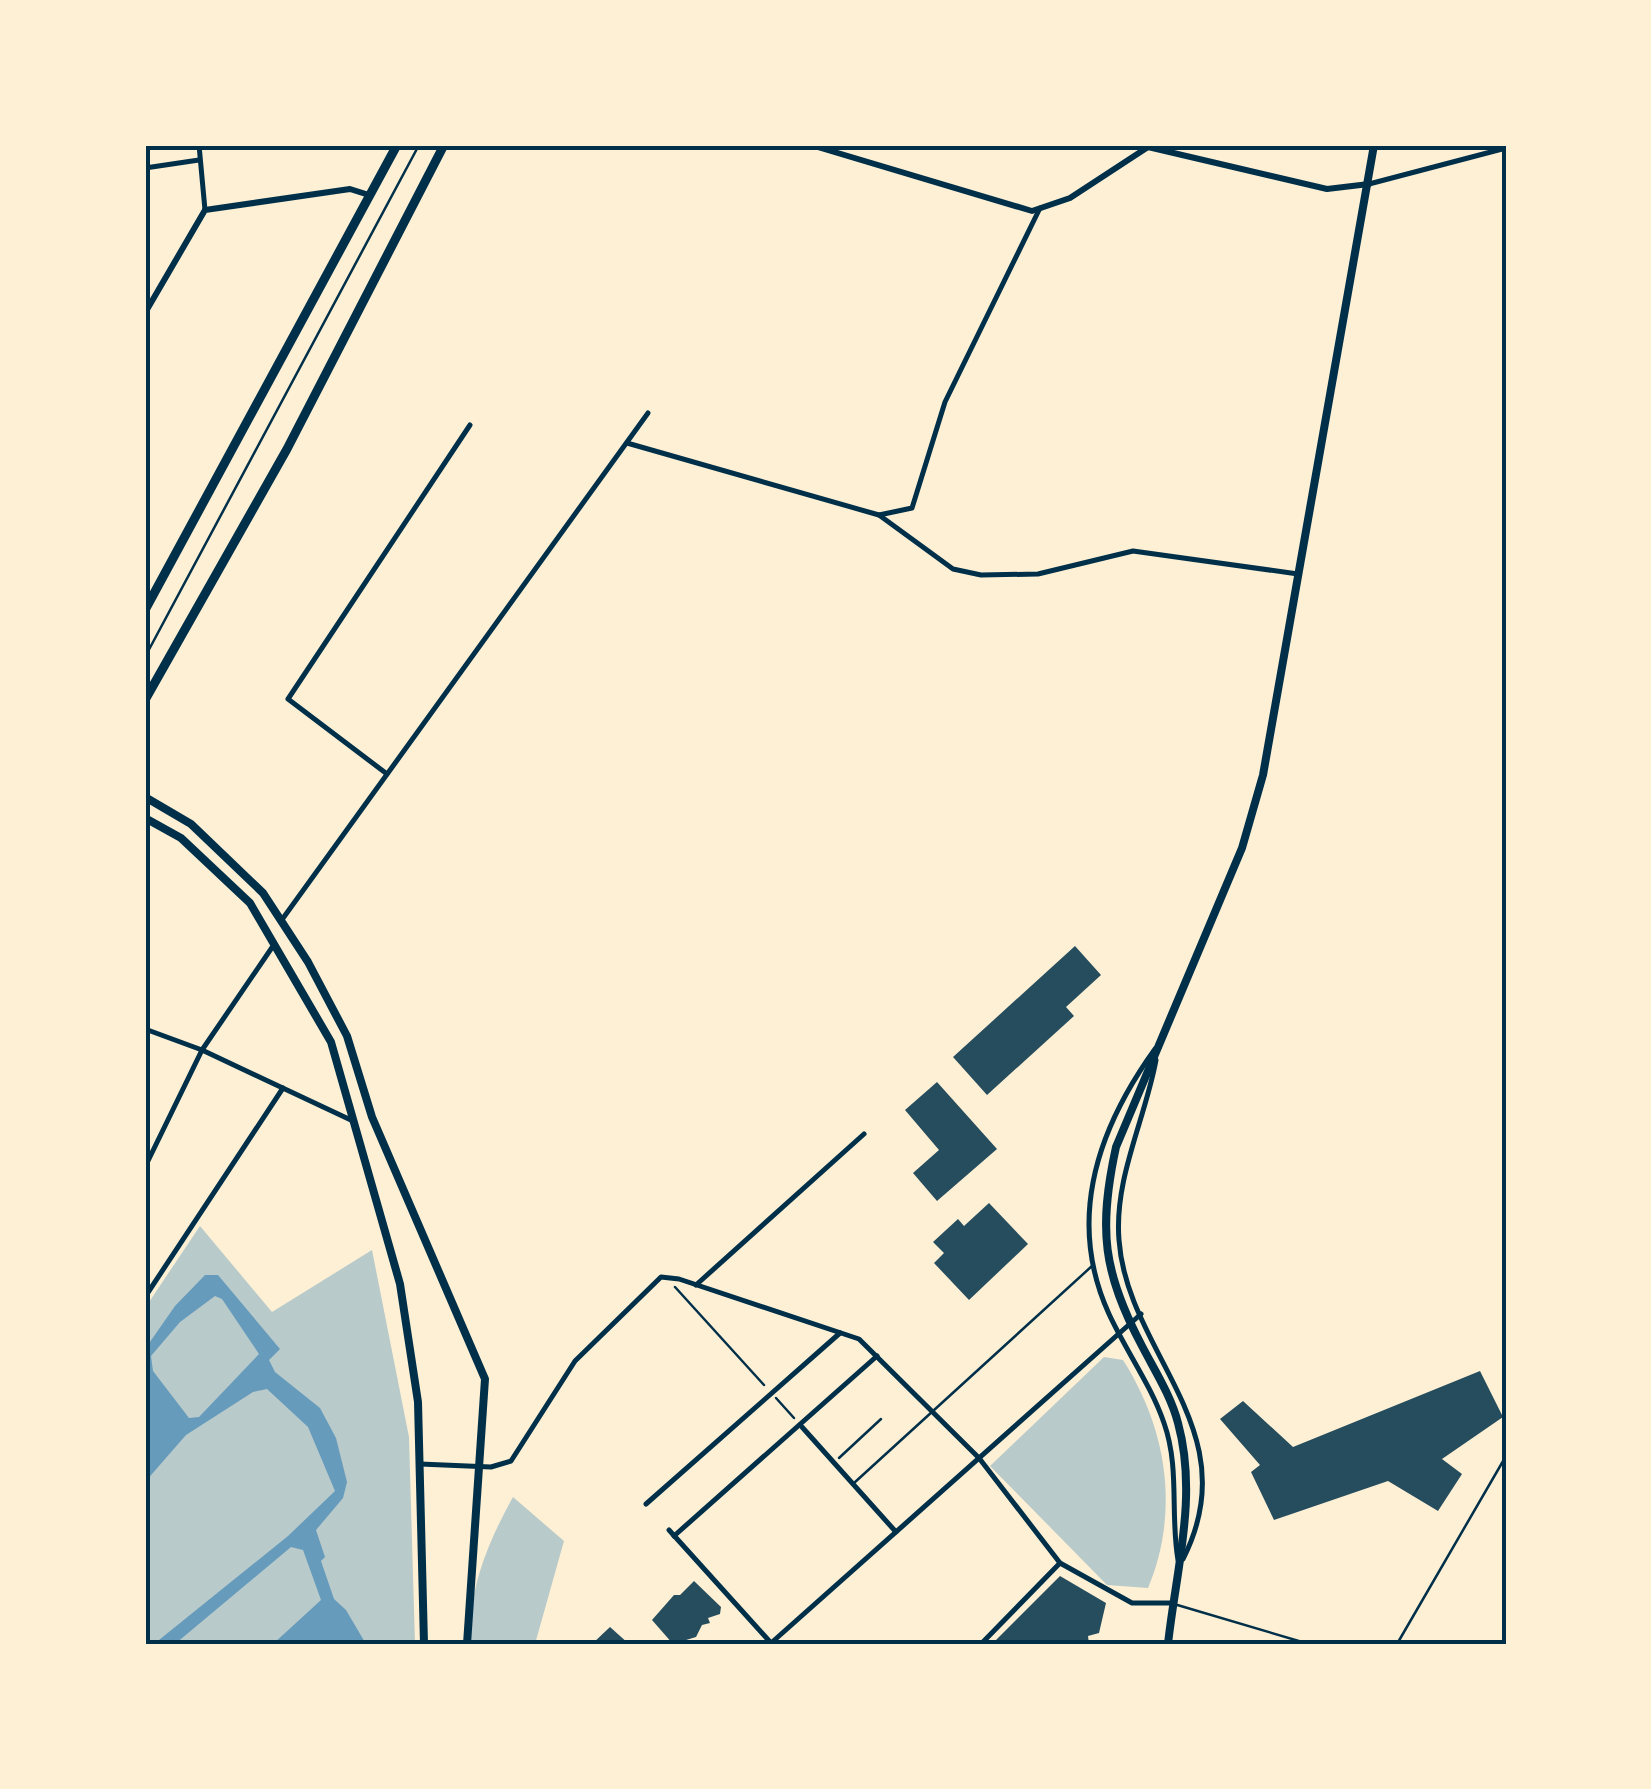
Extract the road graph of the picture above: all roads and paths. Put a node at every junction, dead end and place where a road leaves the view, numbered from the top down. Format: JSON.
{"nodes":[{"id":1,"x":198,"y":145,"type":"edge"},
{"id":2,"x":397,"y":145,"type":"edge"},
{"id":3,"x":419,"y":145,"type":"edge"},
{"id":4,"x":444,"y":145,"type":"edge"},
{"id":5,"x":811,"y":145,"type":"edge"},
{"id":6,"x":1374,"y":145,"type":"edge"},
{"id":7,"x":1148,"y":146,"type":"edge"},
{"id":8,"x":1506,"y":148,"type":"edge"},
{"id":9,"x":199,"y":160,"type":"junction"},
{"id":10,"x":145,"y":168,"type":"edge"},
{"id":11,"x":1369,"y":184,"type":"junction"},
{"id":12,"x":369,"y":196,"type":"junction"},
{"id":13,"x":1040,"y":208,"type":"junction"},
{"id":14,"x":205,"y":210,"type":"junction"},
{"id":15,"x":145,"y":314,"type":"edge"},
{"id":16,"x":648,"y":414,"type":"dead end"},
{"id":17,"x":470,"y":425,"type":"dead end"},
{"id":18,"x":627,"y":443,"type":"junction"},
{"id":19,"x":879,"y":515,"type":"junction"},
{"id":20,"x":1298,"y":574,"type":"junction"},
{"id":21,"x":145,"y":610,"type":"edge"},
{"id":22,"x":145,"y":657,"type":"edge"},
{"id":23,"x":145,"y":700,"type":"edge"},
{"id":24,"x":387,"y":774,"type":"junction"},
{"id":25,"x":145,"y":797,"type":"edge"},
{"id":26,"x":145,"y":818,"type":"edge"},
{"id":27,"x":281,"y":920,"type":"junction"},
{"id":28,"x":275,"y":943,"type":"junction"},
{"id":29,"x":145,"y":1030,"type":"edge"},
{"id":30,"x":1159,"y":1042,"type":"junction"},
{"id":31,"x":202,"y":1050,"type":"junction"},
{"id":32,"x":284,"y":1088,"type":"junction"},
{"id":33,"x":356,"y":1122,"type":"junction"},
{"id":34,"x":864,"y":1134,"type":"dead end"},
{"id":35,"x":145,"y":1167,"type":"edge"},
{"id":36,"x":1093,"y":1265,"type":"junction"},
{"id":37,"x":667,"y":1278,"type":"junction"},
{"id":38,"x":696,"y":1284,"type":"junction"},
{"id":39,"x":145,"y":1297,"type":"edge"},
{"id":40,"x":1141,"y":1314,"type":"junction"},
{"id":41,"x":840,"y":1333,"type":"junction"},
{"id":42,"x":1120,"y":1333,"type":"junction"},
{"id":43,"x":878,"y":1356,"type":"junction"},
{"id":44,"x":772,"y":1394,"type":"junction"},
{"id":45,"x":933,"y":1412,"type":"junction"},
{"id":46,"x":881,"y":1419,"type":"dead end"},
{"id":47,"x":802,"y":1427,"type":"junction"},
{"id":48,"x":1506,"y":1456,"type":"edge"},
{"id":49,"x":979,"y":1458,"type":"junction"},
{"id":50,"x":834,"y":1462,"type":"junction"},
{"id":51,"x":420,"y":1464,"type":"junction"},
{"id":52,"x":476,"y":1465,"type":"junction"},
{"id":53,"x":853,"y":1484,"type":"junction"},
{"id":54,"x":646,"y":1504,"type":"dead end"},
{"id":55,"x":896,"y":1532,"type":"junction"},
{"id":56,"x":1060,"y":1563,"type":"junction"},
{"id":57,"x":1179,"y":1566,"type":"junction"},
{"id":58,"x":1172,"y":1604,"type":"junction"},
{"id":59,"x":424,"y":1644,"type":"edge"},
{"id":60,"x":467,"y":1644,"type":"edge"},
{"id":61,"x":770,"y":1644,"type":"edge"},
{"id":62,"x":981,"y":1644,"type":"edge"},
{"id":63,"x":1168,"y":1644,"type":"edge"},
{"id":64,"x":1309,"y":1644,"type":"edge"},
{"id":65,"x":1397,"y":1644,"type":"edge"}],
"edges":[{"from":1,"to":9,"type":"street"},
{"from":2,"to":12,"type":"main road"},
{"from":3,"to":22,"type":"lane"},
{"from":4,"to":23,"type":"main road"},
{"from":5,"to":13,"type":"street"},
{"from":6,"to":11,"type":"main road"},
{"from":7,"to":11,"type":"street"},
{"from":7,"to":13,"type":"street"},
{"from":8,"to":11,"type":"street"},
{"from":9,"to":10,"type":"street"},
{"from":9,"to":14,"type":"street"},
{"from":11,"to":20,"type":"main road"},
{"from":12,"to":14,"type":"street"},
{"from":12,"to":21,"type":"main road"},
{"from":13,"to":19,"type":"street"},
{"from":14,"to":15,"type":"street"},
{"from":16,"to":18,"type":"street"},
{"from":17,"to":24,"type":"street"},
{"from":18,"to":19,"type":"street"},
{"from":18,"to":24,"type":"street"},
{"from":19,"to":20,"type":"street"},
{"from":20,"to":30,"type":"main road"},
{"from":24,"to":27,"type":"street"},
{"from":25,"to":27,"type":"main road"},
{"from":26,"to":28,"type":"main road"},
{"from":27,"to":52,"type":"main road"},
{"from":28,"to":31,"type":"street"},
{"from":28,"to":33,"type":"main road"},
{"from":29,"to":31,"type":"street"},
{"from":30,"to":36,"type":"street"},
{"from":30,"to":40,"type":"street"},
{"from":30,"to":57,"type":"main road"},
{"from":31,"to":32,"type":"street"},
{"from":31,"to":35,"type":"street"},
{"from":32,"to":33,"type":"street"},
{"from":32,"to":39,"type":"street"},
{"from":33,"to":51,"type":"main road"},
{"from":34,"to":38,"type":"street"},
{"from":36,"to":42,"type":"street"},
{"from":36,"to":45,"type":"lane"},
{"from":37,"to":38,"type":"street"},
{"from":37,"to":44,"type":"path"},
{"from":37,"to":52,"type":"street"},
{"from":38,"to":41,"type":"street"},
{"from":40,"to":42,"type":"street"},
{"from":40,"to":57,"type":"street"},
{"from":41,"to":43,"type":"street"},
{"from":41,"to":44,"type":"street"},
{"from":42,"to":49,"type":"street"},
{"from":42,"to":57,"type":"street"},
{"from":43,"to":45,"type":"street"},
{"from":43,"to":47,"type":"street"},
{"from":44,"to":47,"type":"path"},
{"from":44,"to":54,"type":"street"},
{"from":45,"to":49,"type":"street"},
{"from":45,"to":53,"type":"lane"},
{"from":46,"to":50,"type":"path"},
{"from":47,"to":50,"type":"street"},
{"from":47,"to":61,"type":"street"},
{"from":48,"to":65,"type":"lane"},
{"from":49,"to":55,"type":"street"},
{"from":49,"to":56,"type":"street"},
{"from":50,"to":53,"type":"street"},
{"from":51,"to":52,"type":"street"},
{"from":51,"to":59,"type":"main road"},
{"from":52,"to":60,"type":"main road"},
{"from":53,"to":55,"type":"street"},
{"from":55,"to":61,"type":"street"},
{"from":56,"to":58,"type":"street"},
{"from":56,"to":62,"type":"street"},
{"from":57,"to":58,"type":"main road"},
{"from":58,"to":63,"type":"main road"},
{"from":58,"to":64,"type":"lane"}]}
